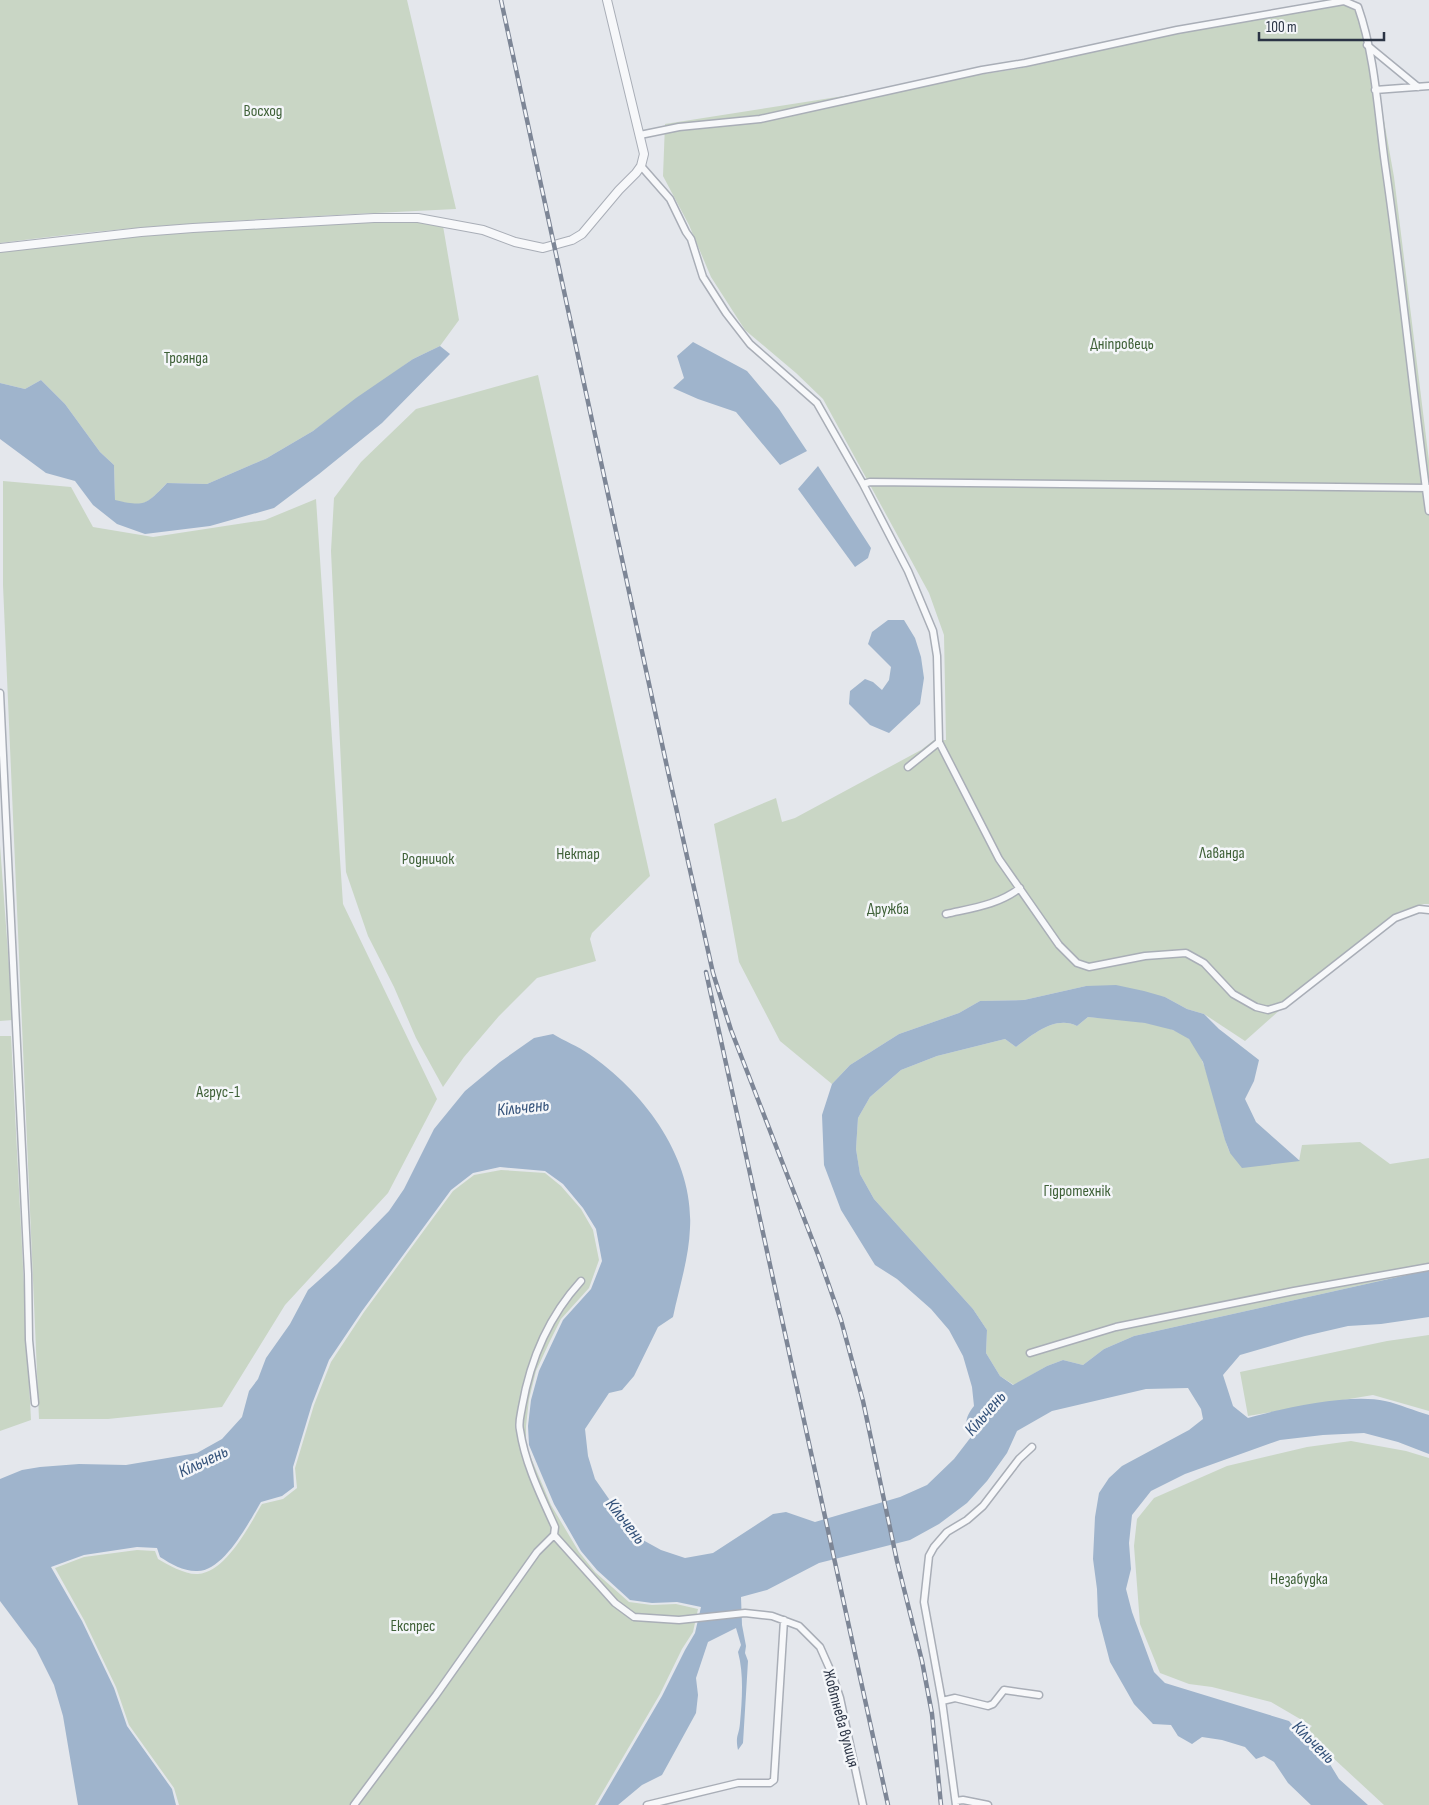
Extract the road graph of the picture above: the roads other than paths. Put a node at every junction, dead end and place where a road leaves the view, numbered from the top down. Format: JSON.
{"nodes":[{"id":1,"x":607,"y":0,"type":"edge"},
{"id":2,"x":1367,"y":45,"type":"junction"},
{"id":3,"x":1429,"y":86,"type":"edge"},
{"id":4,"x":1418,"y":87,"type":"junction"},
{"id":5,"x":1375,"y":90,"type":"junction"},
{"id":6,"x":640,"y":135,"type":"junction"},
{"id":7,"x":641,"y":166,"type":"junction"},
{"id":8,"x":0,"y":248,"type":"edge"},
{"id":9,"x":864,"y":484,"type":"junction"},
{"id":10,"x":1427,"y":488,"type":"edge"},
{"id":11,"x":1429,"y":512,"type":"edge"},
{"id":12,"x":0,"y":693,"type":"edge"},
{"id":13,"x":938,"y":742,"type":"junction"},
{"id":14,"x":908,"y":767,"type":"dead end"},
{"id":15,"x":1020,"y":888,"type":"junction"},
{"id":16,"x":1429,"y":910,"type":"edge"},
{"id":17,"x":946,"y":914,"type":"dead end"},
{"id":18,"x":1429,"y":1267,"type":"edge"},
{"id":19,"x":581,"y":1281,"type":"dead end"},
{"id":20,"x":1030,"y":1354,"type":"dead end"},
{"id":21,"x":35,"y":1403,"type":"dead end"},
{"id":22,"x":1032,"y":1448,"type":"dead end"},
{"id":23,"x":554,"y":1535,"type":"junction"},
{"id":24,"x":784,"y":1620,"type":"junction"},
{"id":25,"x":1039,"y":1696,"type":"dead end"},
{"id":26,"x":942,"y":1702,"type":"junction"},
{"id":27,"x":956,"y":1803,"type":"edge"},
{"id":28,"x":354,"y":1805,"type":"edge"},
{"id":29,"x":647,"y":1805,"type":"edge"},
{"id":30,"x":864,"y":1805,"type":"edge"},
{"id":31,"x":988,"y":1805,"type":"edge"}],
"edges":[{"from":1,"to":6,"type":"street"},
{"from":2,"to":4,"type":"street"},
{"from":2,"to":5,"type":"street"},
{"from":2,"to":6,"type":"street"},
{"from":3,"to":4,"type":"street"},
{"from":4,"to":5,"type":"street"},
{"from":5,"to":10,"type":"street"},
{"from":6,"to":7,"type":"street"},
{"from":7,"to":8,"type":"street"},
{"from":7,"to":9,"type":"street"},
{"from":9,"to":10,"type":"street"},
{"from":9,"to":13,"type":"street"},
{"from":10,"to":11,"type":"street"},
{"from":12,"to":21,"type":"street"},
{"from":13,"to":14,"type":"street"},
{"from":13,"to":15,"type":"street"},
{"from":15,"to":16,"type":"street"},
{"from":15,"to":17,"type":"street"},
{"from":18,"to":20,"type":"street"},
{"from":19,"to":23,"type":"street"},
{"from":22,"to":26,"type":"street"},
{"from":23,"to":24,"type":"street","name":"Жовтнева вулиця"},
{"from":23,"to":28,"type":"street"},
{"from":24,"to":29,"type":"street"},
{"from":24,"to":30,"type":"street","name":"Жовтнева вулиця"},
{"from":25,"to":26,"type":"street"},
{"from":26,"to":27,"type":"street"},
{"from":27,"to":31,"type":"street"}]}
